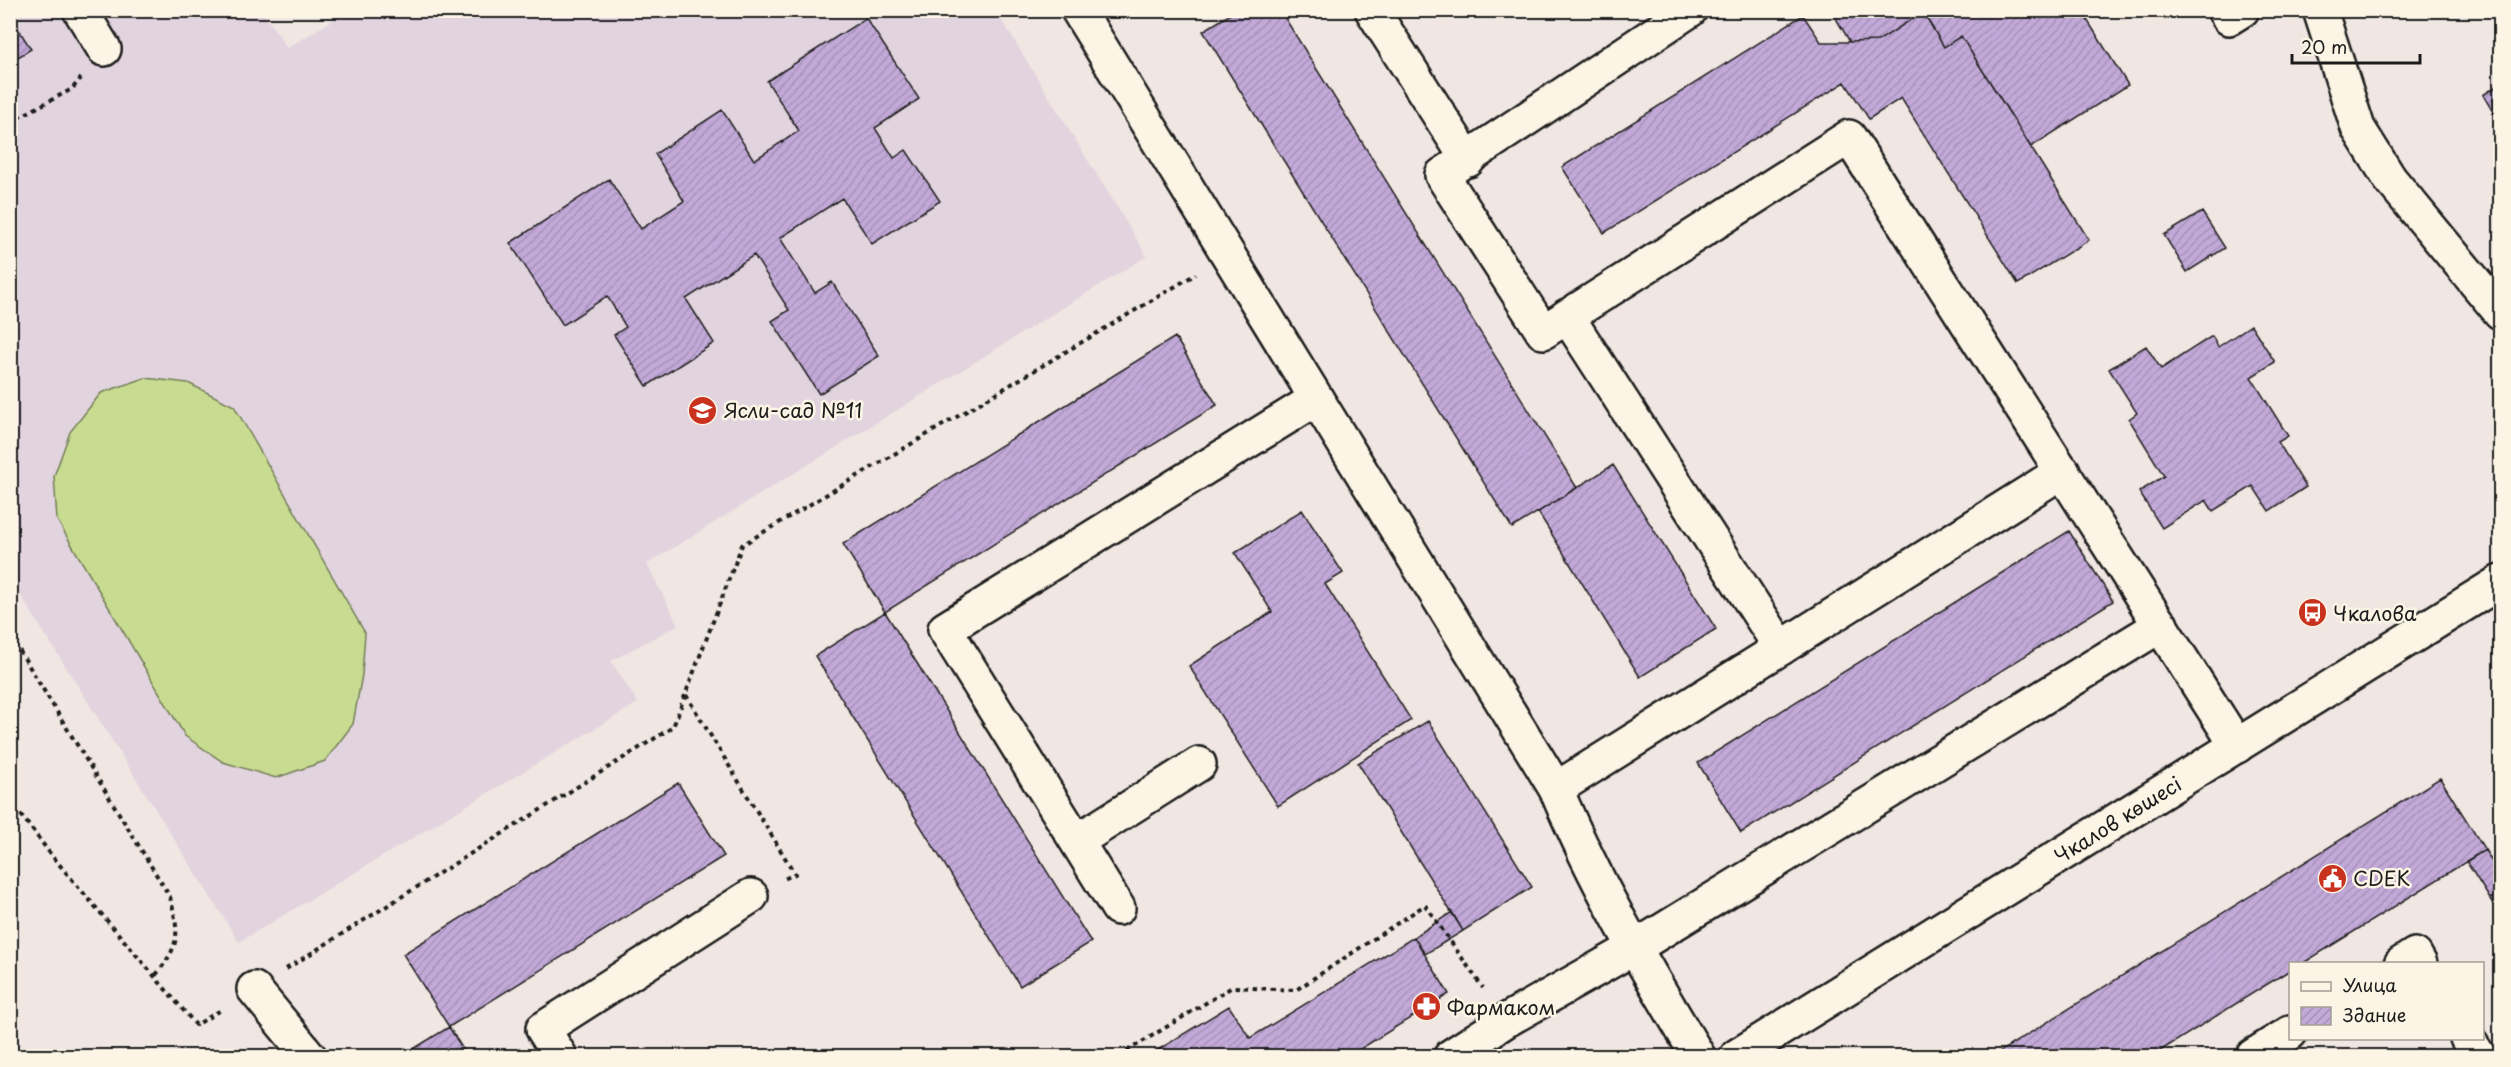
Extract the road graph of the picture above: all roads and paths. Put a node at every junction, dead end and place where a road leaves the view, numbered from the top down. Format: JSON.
{"nodes":[{"id":1,"x":80,"y":10,"type":"edge"},
{"id":2,"x":1372,"y":10,"type":"edge"},
{"id":3,"x":1690,"y":10,"type":"edge"},
{"id":4,"x":2224,"y":10,"type":"edge"},
{"id":5,"x":2242,"y":10,"type":"edge"},
{"id":6,"x":2320,"y":10,"type":"edge"},
{"id":7,"x":1086,"y":13,"type":"edge"},
{"id":8,"x":104,"y":49,"type":"joint"},
{"id":9,"x":10,"y":122,"type":"edge"},
{"id":10,"x":1468,"y":160,"type":"junction"},
{"id":11,"x":1228,"y":255,"type":"junction"},
{"id":12,"x":2500,"y":312,"type":"edge"},
{"id":13,"x":1567,"y":316,"type":"junction"},
{"id":14,"x":1316,"y":399,"type":"junction"},
{"id":15,"x":2063,"y":471,"type":"junction"},
{"id":16,"x":2500,"y":582,"type":"edge"},
{"id":17,"x":2161,"y":625,"type":"junction"},
{"id":18,"x":10,"y":635,"type":"edge"},
{"id":19,"x":1781,"y":648,"type":"junction"},
{"id":20,"x":686,"y":695,"type":"junction"},
{"id":21,"x":2237,"y":746,"type":"junction"},
{"id":22,"x":1199,"y":764,"type":"dead end"},
{"id":23,"x":1556,"y":789,"type":"junction"},
{"id":24,"x":10,"y":800,"type":"edge"},
{"id":25,"x":1077,"y":841,"type":"junction"},
{"id":26,"x":752,"y":896,"type":"joint"},
{"id":27,"x":1118,"y":908,"type":"dead end"},
{"id":28,"x":1634,"y":948,"type":"junction"},
{"id":29,"x":2403,"y":962,"type":"edge"},
{"id":30,"x":2419,"y":962,"type":"edge"},
{"id":31,"x":155,"y":976,"type":"junction"},
{"id":32,"x":254,"y":989,"type":"junction"},
{"id":33,"x":1505,"y":1021,"type":"junction"},
{"id":34,"x":2289,"y":1034,"type":"edge"},
{"id":35,"x":2468,"y":1040,"type":"edge"},
{"id":36,"x":309,"y":1056,"type":"edge"},
{"id":37,"x":560,"y":1056,"type":"edge"},
{"id":38,"x":1119,"y":1056,"type":"edge"},
{"id":39,"x":1451,"y":1056,"type":"edge"},
{"id":40,"x":1698,"y":1056,"type":"edge"},
{"id":41,"x":1737,"y":1056,"type":"edge"},
{"id":42,"x":2253,"y":1056,"type":"edge"},
{"id":43,"x":2479,"y":1056,"type":"edge"}],
"edges":[{"from":1,"to":8,"type":"street"},
{"from":2,"to":10,"type":"street"},
{"from":3,"to":10,"type":"street"},
{"from":4,"to":5,"type":"street"},
{"from":6,"to":12,"type":"street"},
{"from":7,"to":11,"type":"street"},
{"from":8,"to":9,"type":"path"},
{"from":10,"to":13,"type":"street"},
{"from":11,"to":14,"type":"street"},
{"from":11,"to":20,"type":"path"},
{"from":13,"to":15,"type":"street"},
{"from":13,"to":19,"type":"street"},
{"from":14,"to":23,"type":"street"},
{"from":14,"to":25,"type":"street"},
{"from":15,"to":17,"type":"street"},
{"from":15,"to":19,"type":"street"},
{"from":16,"to":21,"type":"street","name":"Чкалов көшесі"},
{"from":17,"to":21,"type":"street"},
{"from":17,"to":28,"type":"street"},
{"from":18,"to":31,"type":"path"},
{"from":19,"to":23,"type":"street"},
{"from":20,"to":26,"type":"path"},
{"from":20,"to":32,"type":"path"},
{"from":21,"to":41,"type":"street","name":"Чкалов көшесі"},
{"from":22,"to":25,"type":"street"},
{"from":23,"to":28,"type":"street"},
{"from":24,"to":31,"type":"path"},
{"from":25,"to":27,"type":"street"},
{"from":26,"to":37,"type":"street"},
{"from":28,"to":33,"type":"street"},
{"from":28,"to":40,"type":"street"},
{"from":29,"to":30,"type":"street"},
{"from":31,"to":32,"type":"path"},
{"from":32,"to":36,"type":"street"},
{"from":33,"to":38,"type":"path"},
{"from":33,"to":39,"type":"street"},
{"from":34,"to":42,"type":"street"},
{"from":35,"to":43,"type":"street"}]}
